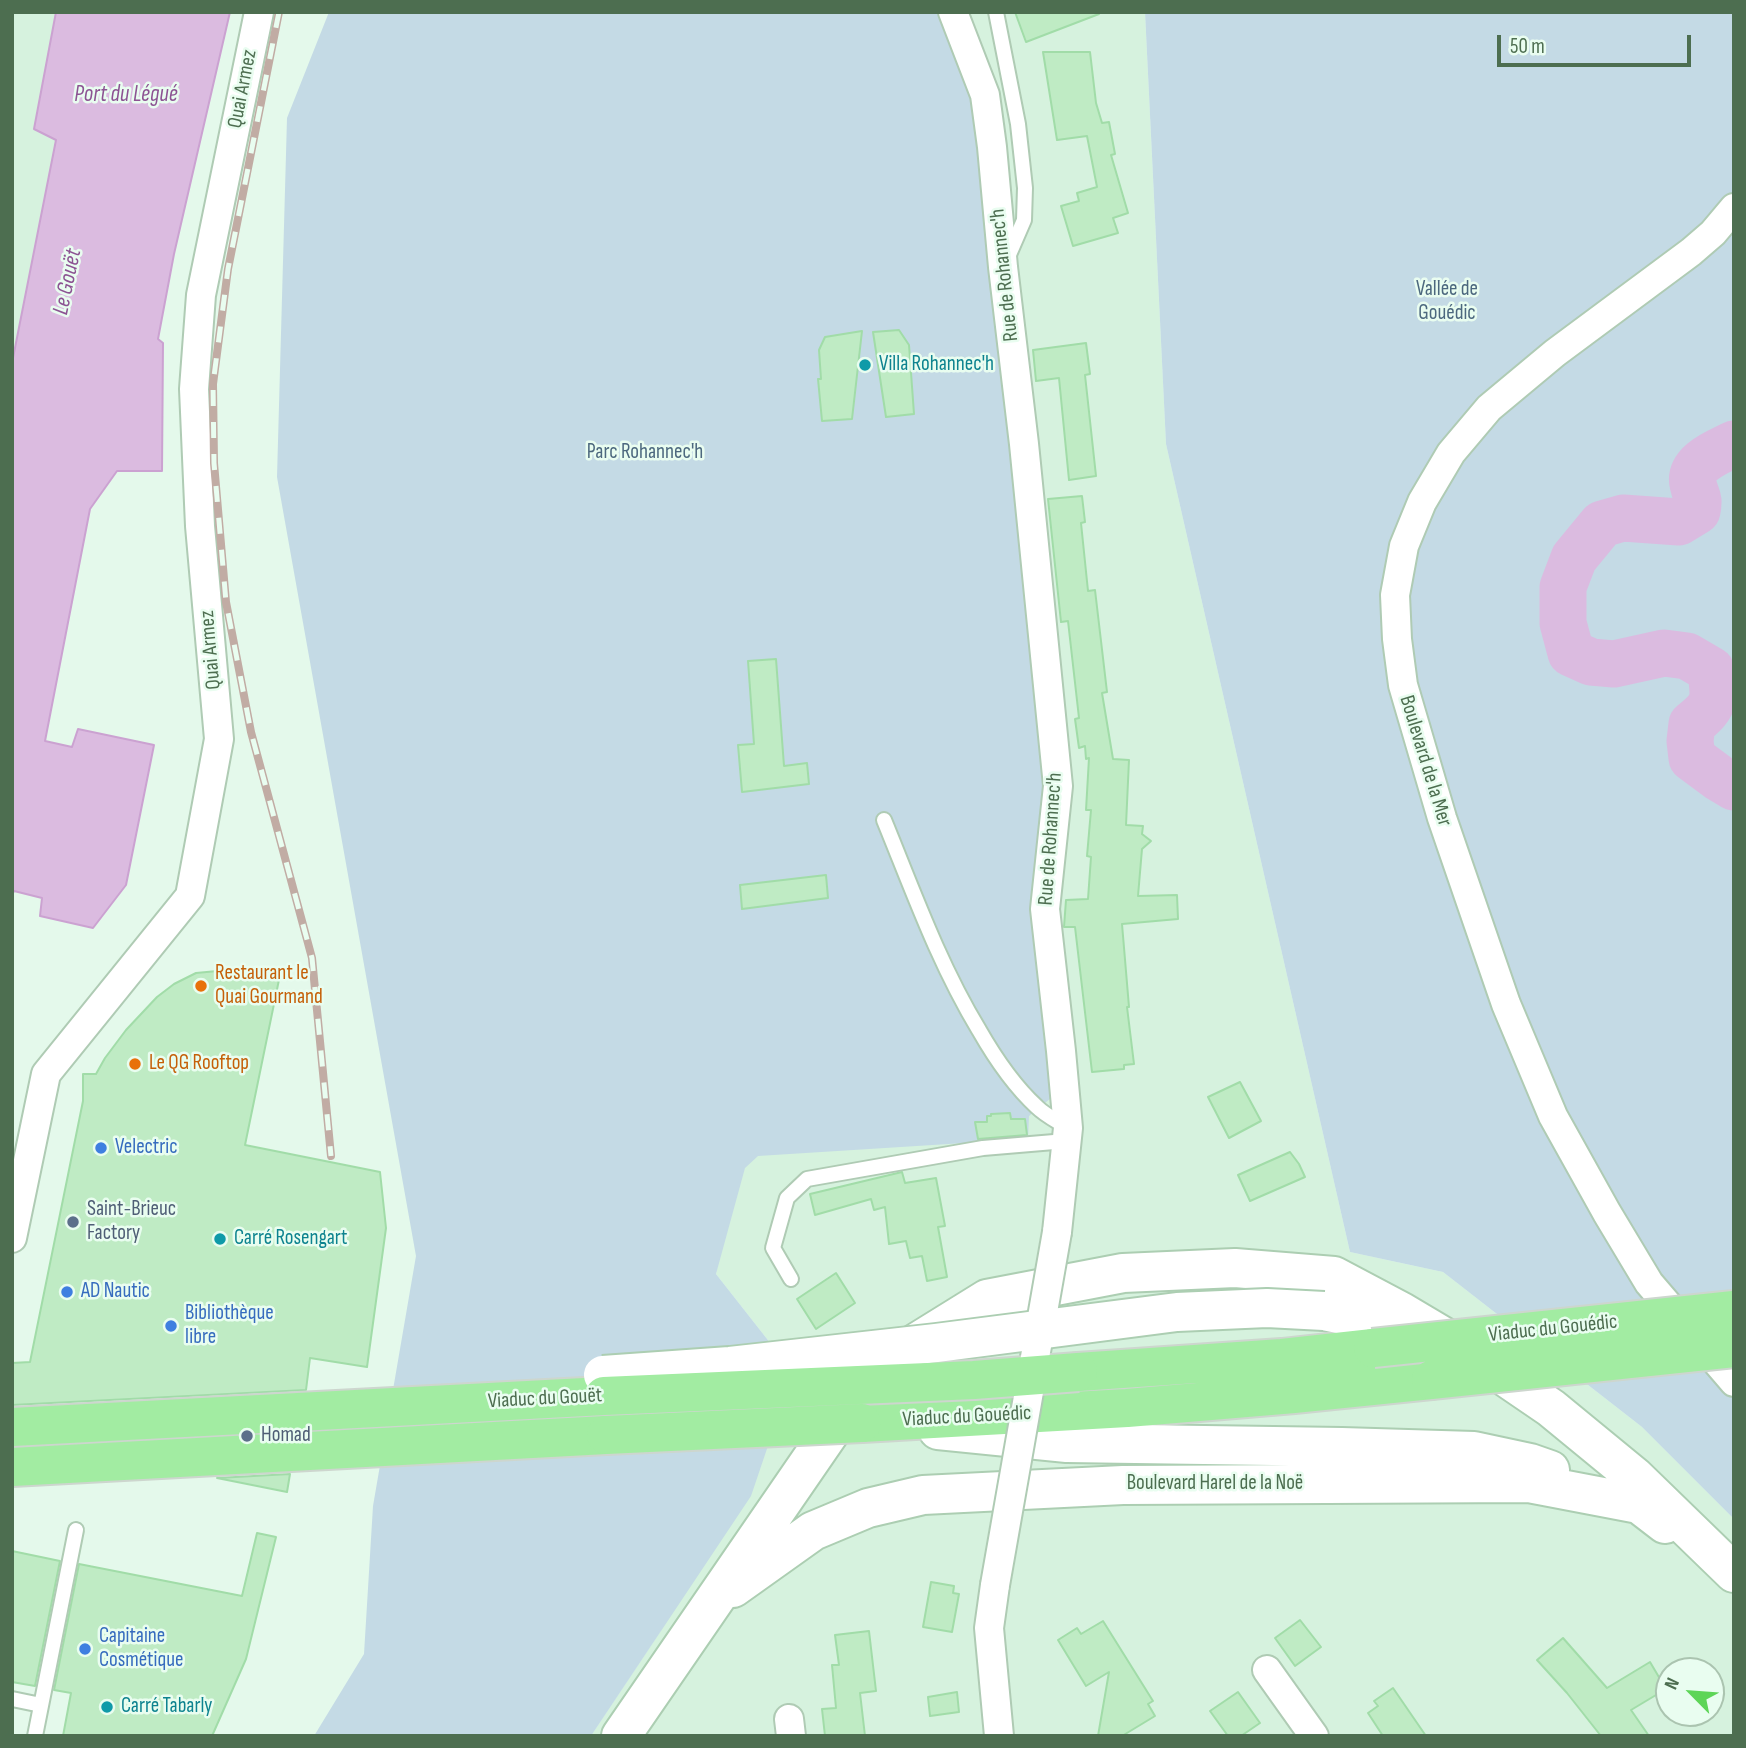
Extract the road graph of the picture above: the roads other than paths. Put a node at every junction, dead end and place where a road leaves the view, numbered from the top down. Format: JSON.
{"nodes":[{"id":1,"x":259,"y":12,"type":"edge"},
{"id":2,"x":953,"y":12,"type":"edge"},
{"id":3,"x":996,"y":12,"type":"edge"},
{"id":4,"x":1734,"y":208,"type":"edge"},
{"id":5,"x":1003,"y":267,"type":"junction"},
{"id":6,"x":884,"y":820,"type":"dead end"},
{"id":7,"x":1067,"y":1134,"type":"junction"},
{"id":8,"x":12,"y":1238,"type":"edge"},
{"id":9,"x":790,"y":1279,"type":"dead end"},
{"id":10,"x":1734,"y":1310,"type":"edge"},
{"id":11,"x":1734,"y":1348,"type":"edge"},
{"id":12,"x":1078,"y":1372,"type":"joint"},
{"id":13,"x":1734,"y":1382,"type":"edge"},
{"id":14,"x":438,"y":1405,"type":"junction"},
{"id":15,"x":12,"y":1427,"type":"edge"},
{"id":16,"x":1069,"y":1427,"type":"junction"},
{"id":17,"x":606,"y":1435,"type":"joint"},
{"id":18,"x":12,"y":1467,"type":"edge"},
{"id":19,"x":1637,"y":1491,"type":"junction"},
{"id":20,"x":76,"y":1530,"type":"dead end"},
{"id":21,"x":1729,"y":1569,"type":"edge"},
{"id":22,"x":713,"y":1602,"type":"junction"},
{"id":23,"x":1267,"y":1670,"type":"dead end"},
{"id":24,"x":12,"y":1699,"type":"edge"},
{"id":25,"x":41,"y":1705,"type":"junction"},
{"id":26,"x":35,"y":1736,"type":"edge"},
{"id":27,"x":621,"y":1736,"type":"edge"},
{"id":28,"x":999,"y":1736,"type":"edge"},
{"id":29,"x":1314,"y":1736,"type":"edge"}],
"edges":[{"from":1,"to":8,"type":"street","name":"Quai Armez"},
{"from":2,"to":5,"type":"street","name":"Rue de Rohannec'h"},
{"from":3,"to":5,"type":"lane"},
{"from":4,"to":13,"type":"street","name":"Boulevard de la Mer"},
{"from":5,"to":7,"type":"street","name":"Rue de Rohannec'h"},
{"from":6,"to":7,"type":"lane"},
{"from":7,"to":9,"type":"lane"},
{"from":7,"to":28,"type":"street","name":"Rue de Rohannec'h","bridge":true},
{"from":10,"to":12,"type":"highway","name":"Viaduc du Gouédic","bridge":true},
{"from":11,"to":16,"type":"highway","name":"Viaduc du Gouédic","bridge":true},
{"from":12,"to":14,"type":"highway","name":"Viaduc du Gouët","bridge":true},
{"from":14,"to":15,"type":"highway","name":"Viaduc du Gouët"},
{"from":14,"to":19,"type":"main road","bridge":true},
{"from":16,"to":17,"type":"highway","name":"Viaduc du Gouédic","bridge":true},
{"from":16,"to":19,"type":"main road"},
{"from":17,"to":18,"type":"highway","name":"Viaduc du Gouët"},
{"from":19,"to":21,"type":"main road"},
{"from":19,"to":22,"type":"main road","name":"Boulevard Harel de la Noë"},
{"from":19,"to":22,"type":"main road"},
{"from":20,"to":25,"type":"lane"},
{"from":22,"to":27,"type":"main road"},
{"from":23,"to":29,"type":"street"},
{"from":24,"to":25,"type":"lane"},
{"from":25,"to":26,"type":"lane"}]}
